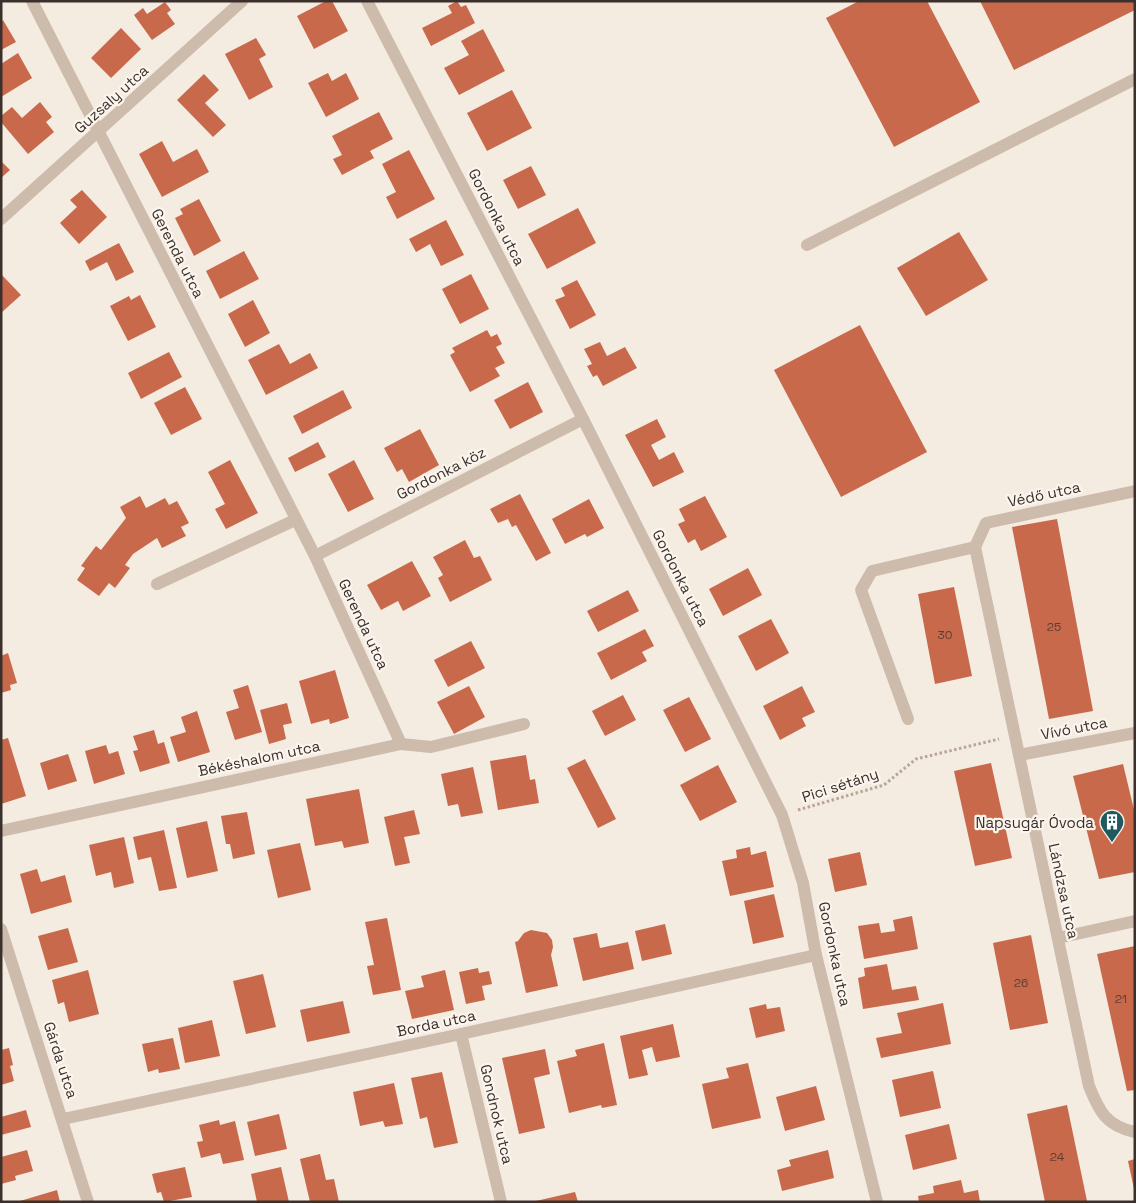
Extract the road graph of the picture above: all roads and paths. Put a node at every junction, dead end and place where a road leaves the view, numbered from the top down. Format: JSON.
{"nodes":[{"id":1,"x":32,"y":1,"type":"edge"},
{"id":2,"x":242,"y":1,"type":"edge"},
{"id":3,"x":367,"y":1,"type":"edge"},
{"id":4,"x":1135,"y":79,"type":"edge"},
{"id":5,"x":99,"y":132,"type":"junction"},
{"id":6,"x":1,"y":219,"type":"edge"},
{"id":7,"x":807,"y":245,"type":"dead end"},
{"id":8,"x":583,"y":419,"type":"junction"},
{"id":9,"x":1135,"y":491,"type":"edge"},
{"id":10,"x":295,"y":520,"type":"junction"},
{"id":11,"x":975,"y":547,"type":"junction"},
{"id":12,"x":315,"y":556,"type":"junction"},
{"id":13,"x":157,"y":584,"type":"dead end"},
{"id":14,"x":908,"y":718,"type":"dead end"},
{"id":15,"x":524,"y":724,"type":"dead end"},
{"id":16,"x":1135,"y":733,"type":"edge"},
{"id":17,"x":1015,"y":735,"type":"junction"},
{"id":18,"x":401,"y":744,"type":"junction"},
{"id":19,"x":1019,"y":756,"type":"junction"},
{"id":20,"x":782,"y":815,"type":"junction"},
{"id":21,"x":1,"y":831,"type":"edge"},
{"id":22,"x":1135,"y":921,"type":"edge"},
{"id":23,"x":1,"y":929,"type":"edge"},
{"id":24,"x":1058,"y":938,"type":"junction"},
{"id":25,"x":816,"y":955,"type":"junction"},
{"id":26,"x":461,"y":1034,"type":"junction"},
{"id":27,"x":62,"y":1119,"type":"junction"},
{"id":28,"x":1135,"y":1132,"type":"edge"},
{"id":29,"x":88,"y":1202,"type":"edge"},
{"id":30,"x":500,"y":1202,"type":"edge"},
{"id":31,"x":877,"y":1202,"type":"edge"}],
"edges":[{"from":1,"to":5,"type":"street","name":"Gerenda utca"},
{"from":2,"to":5,"type":"street","name":"Guzsaly utca"},
{"from":3,"to":8,"type":"street","name":"Gordonka utca"},
{"from":4,"to":7,"type":"street"},
{"from":5,"to":6,"type":"street","name":"Guzsaly utca"},
{"from":5,"to":10,"type":"street","name":"Gerenda utca"},
{"from":8,"to":12,"type":"street","name":"Gordonka köz"},
{"from":8,"to":20,"type":"street","name":"Gordonka utca"},
{"from":9,"to":11,"type":"street","name":"Védő utca"},
{"from":10,"to":12,"type":"street","name":"Gerenda utca"},
{"from":10,"to":13,"type":"street"},
{"from":11,"to":14,"type":"street"},
{"from":11,"to":17,"type":"street","name":"Lándzsa utca"},
{"from":12,"to":18,"type":"street","name":"Gerenda utca"},
{"from":15,"to":18,"type":"street","name":"Békéshalom utca"},
{"from":16,"to":19,"type":"street","name":"Vívó utca"},
{"from":17,"to":19,"type":"street","name":"Lándzsa utca"},
{"from":17,"to":20,"type":"path","name":"Pici sétány"},
{"from":18,"to":21,"type":"street","name":"Békéshalom utca"},
{"from":19,"to":24,"type":"street","name":"Lándzsa utca"},
{"from":20,"to":25,"type":"street","name":"Gordonka utca"},
{"from":22,"to":24,"type":"street"},
{"from":23,"to":27,"type":"street","name":"Gárda utca"},
{"from":24,"to":28,"type":"street","name":"Lándzsa utca"},
{"from":25,"to":26,"type":"street","name":"Borda utca"},
{"from":25,"to":31,"type":"street","name":"Gordonka utca"},
{"from":26,"to":27,"type":"street","name":"Borda utca"},
{"from":26,"to":30,"type":"street","name":"Gondnok utca"},
{"from":27,"to":29,"type":"street","name":"Gárda utca"}]}
